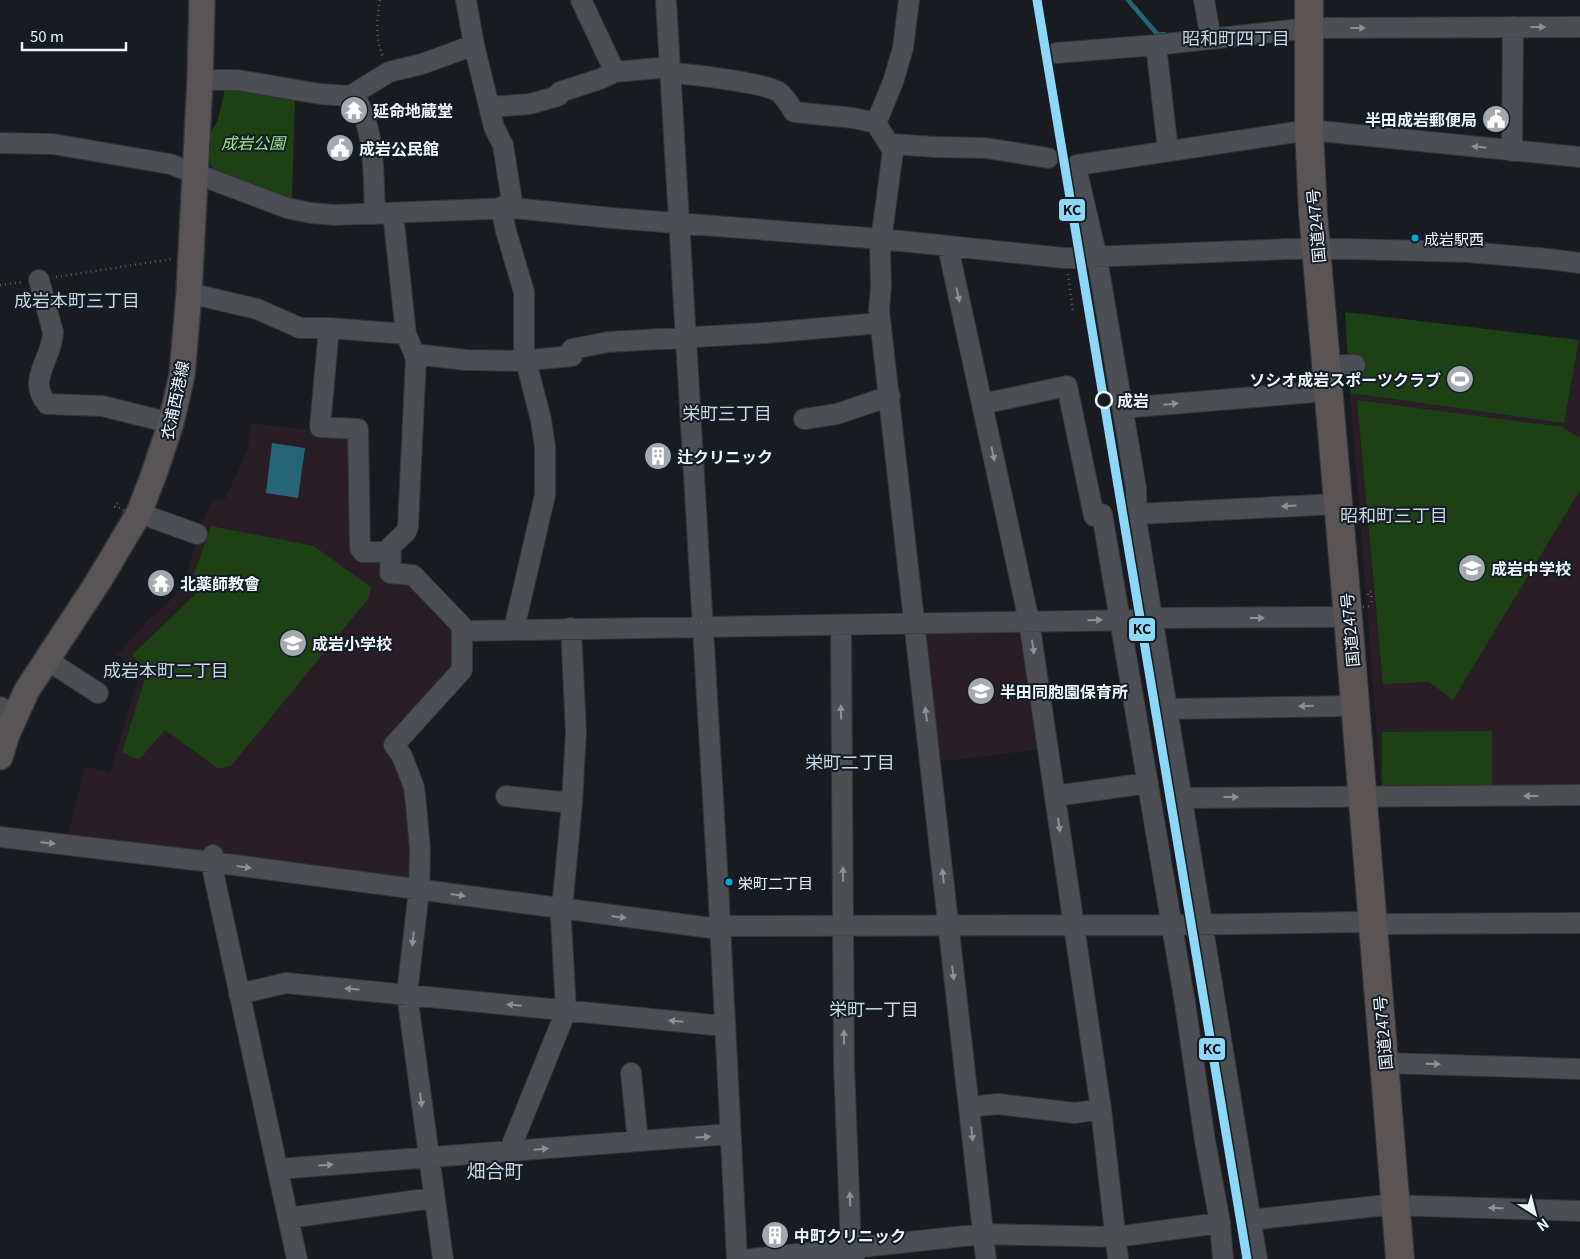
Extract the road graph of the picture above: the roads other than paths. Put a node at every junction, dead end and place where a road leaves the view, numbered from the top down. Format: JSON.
{"nodes":[{"id":1,"x":202,"y":0,"type":"edge"},
{"id":2,"x":466,"y":0,"type":"edge"},
{"id":3,"x":581,"y":0,"type":"edge"},
{"id":4,"x":666,"y":0,"type":"edge"},
{"id":5,"x":909,"y":0,"type":"edge"},
{"id":6,"x":1204,"y":0,"type":"edge"},
{"id":7,"x":1309,"y":0,"type":"edge"},
{"id":8,"x":1513,"y":27,"type":"junction"},
{"id":9,"x":1580,"y":27,"type":"edge"},
{"id":10,"x":1309,"y":28,"type":"junction"},
{"id":11,"x":1211,"y":39,"type":"junction"},
{"id":12,"x":474,"y":45,"type":"junction"},
{"id":13,"x":1156,"y":45,"type":"junction"},
{"id":14,"x":1056,"y":53,"type":"dead end"},
{"id":15,"x":670,"y":70,"type":"junction"},
{"id":16,"x":615,"y":72,"type":"junction"},
{"id":17,"x":200,"y":80,"type":"junction"},
{"id":18,"x":353,"y":94,"type":"junction"},
{"id":19,"x":490,"y":107,"type":"junction"},
{"id":20,"x":876,"y":123,"type":"junction"},
{"id":21,"x":1309,"y":130,"type":"junction"},
{"id":22,"x":0,"y":143,"type":"edge"},
{"id":23,"x":890,"y":144,"type":"junction"},
{"id":24,"x":1168,"y":151,"type":"junction"},
{"id":25,"x":1512,"y":151,"type":"junction"},
{"id":26,"x":1580,"y":157,"type":"edge"},
{"id":27,"x":1048,"y":158,"type":"dead end"},
{"id":28,"x":195,"y":175,"type":"junction"},
{"id":29,"x":507,"y":208,"type":"junction"},
{"id":30,"x":384,"y":213,"type":"junction"},
{"id":31,"x":679,"y":222,"type":"junction"},
{"id":32,"x":882,"y":239,"type":"junction"},
{"id":33,"x":948,"y":247,"type":"junction"},
{"id":34,"x":1316,"y":249,"type":"junction"},
{"id":35,"x":1097,"y":258,"type":"junction"},
{"id":36,"x":1580,"y":263,"type":"edge"},
{"id":37,"x":39,"y":280,"type":"road end"},
{"id":38,"x":189,"y":293,"type":"junction"},
{"id":39,"x":880,"y":322,"type":"junction"},
{"id":40,"x":328,"y":328,"type":"junction"},
{"id":41,"x":406,"y":334,"type":"junction"},
{"id":42,"x":685,"y":337,"type":"junction"},
{"id":43,"x":414,"y":354,"type":"junction"},
{"id":44,"x":526,"y":360,"type":"junction"},
{"id":45,"x":1355,"y":365,"type":"dead end"},
{"id":46,"x":1327,"y":378,"type":"junction"},
{"id":47,"x":890,"y":396,"type":"junction"},
{"id":48,"x":982,"y":404,"type":"junction"},
{"id":49,"x":1123,"y":408,"type":"junction"},
{"id":50,"x":804,"y":419,"type":"dead end"},
{"id":51,"x":170,"y":423,"type":"junction"},
{"id":52,"x":1338,"y":504,"type":"junction"},
{"id":53,"x":140,"y":513,"type":"junction"},
{"id":54,"x":1136,"y":514,"type":"junction"},
{"id":55,"x":197,"y":534,"type":"dead end"},
{"id":56,"x":390,"y":552,"type":"junction"},
{"id":57,"x":1355,"y":609,"type":"junction"},
{"id":58,"x":1153,"y":618,"type":"junction"},
{"id":59,"x":1121,"y":620,"type":"junction"},
{"id":60,"x":1029,"y":621,"type":"junction"},
{"id":61,"x":915,"y":624,"type":"junction"},
{"id":62,"x":701,"y":625,"type":"junction"},
{"id":63,"x":841,"y":626,"type":"junction"},
{"id":64,"x":571,"y":628,"type":"junction"},
{"id":65,"x":514,"y":629,"type":"junction"},
{"id":66,"x":462,"y":631,"type":"junction"},
{"id":67,"x":47,"y":660,"type":"junction"},
{"id":68,"x":98,"y":693,"type":"dead end"},
{"id":69,"x":10,"y":706,"type":"edge"},
{"id":70,"x":1355,"y":706,"type":"junction"},
{"id":71,"x":1168,"y":709,"type":"junction"},
{"id":72,"x":0,"y":757,"type":"edge"},
{"id":73,"x":1148,"y":783,"type":"junction"},
{"id":74,"x":1580,"y":795,"type":"edge"},
{"id":75,"x":506,"y":796,"type":"dead end"},
{"id":76,"x":1054,"y":796,"type":"junction"},
{"id":77,"x":1362,"y":796,"type":"junction"},
{"id":78,"x":1182,"y":798,"type":"junction"},
{"id":79,"x":572,"y":803,"type":"junction"},
{"id":80,"x":0,"y":837,"type":"edge"},
{"id":81,"x":212,"y":859,"type":"junction"},
{"id":82,"x":409,"y":887,"type":"junction"},
{"id":83,"x":562,"y":910,"type":"junction"},
{"id":84,"x":1373,"y":923,"type":"junction"},
{"id":85,"x":1580,"y":923,"type":"edge"},
{"id":86,"x":948,"y":924,"type":"junction"},
{"id":87,"x":1203,"y":924,"type":"junction"},
{"id":88,"x":843,"y":925,"type":"junction"},
{"id":89,"x":1074,"y":925,"type":"junction"},
{"id":90,"x":1172,"y":925,"type":"junction"},
{"id":91,"x":720,"y":927,"type":"junction"},
{"id":92,"x":238,"y":994,"type":"junction"},
{"id":93,"x":407,"y":994,"type":"junction"},
{"id":94,"x":566,"y":1011,"type":"junction"},
{"id":95,"x":724,"y":1026,"type":"junction"},
{"id":96,"x":1384,"y":1063,"type":"junction"},
{"id":97,"x":1580,"y":1069,"type":"edge"},
{"id":98,"x":631,"y":1073,"type":"dead end"},
{"id":99,"x":969,"y":1108,"type":"junction"},
{"id":100,"x":1101,"y":1109,"type":"junction"},
{"id":101,"x":730,"y":1134,"type":"junction"},
{"id":102,"x":638,"y":1141,"type":"junction"},
{"id":103,"x":509,"y":1152,"type":"junction"},
{"id":104,"x":428,"y":1157,"type":"junction"},
{"id":105,"x":278,"y":1169,"type":"junction"},
{"id":106,"x":434,"y":1198,"type":"junction"},
{"id":107,"x":1395,"y":1205,"type":"junction"},
{"id":108,"x":1580,"y":1211,"type":"edge"},
{"id":109,"x":288,"y":1218,"type":"junction"},
{"id":110,"x":1250,"y":1220,"type":"junction"},
{"id":111,"x":1220,"y":1223,"type":"junction"},
{"id":112,"x":983,"y":1234,"type":"junction"},
{"id":113,"x":1115,"y":1237,"type":"junction"},
{"id":114,"x":853,"y":1254,"type":"edge"},
{"id":115,"x":801,"y":1256,"type":"edge"},
{"id":116,"x":297,"y":1259,"type":"edge"},
{"id":117,"x":443,"y":1259,"type":"edge"},
{"id":118,"x":737,"y":1259,"type":"edge"},
{"id":119,"x":751,"y":1259,"type":"edge"},
{"id":120,"x":986,"y":1259,"type":"edge"},
{"id":121,"x":1118,"y":1259,"type":"edge"},
{"id":122,"x":1223,"y":1259,"type":"edge"},
{"id":123,"x":1257,"y":1259,"type":"edge"},
{"id":124,"x":1400,"y":1259,"type":"edge"}],
"edges":[{"from":1,"to":17,"type":"main road","name":"衣浦西港線"},
{"from":2,"to":12,"type":"street"},
{"from":3,"to":16,"type":"street"},
{"from":4,"to":15,"type":"street"},
{"from":5,"to":20,"type":"street"},
{"from":6,"to":11,"type":"street"},
{"from":7,"to":10,"type":"highway","name":"国道247号"},
{"from":8,"to":9,"type":"street","one_way":true},
{"from":10,"to":8,"type":"street","one_way":true},
{"from":8,"to":25,"type":"street"},
{"from":10,"to":11,"type":"street"},
{"from":10,"to":21,"type":"highway","name":"国道247号"},
{"from":11,"to":13,"type":"street"},
{"from":12,"to":18,"type":"street"},
{"from":12,"to":19,"type":"street"},
{"from":13,"to":14,"type":"street"},
{"from":13,"to":24,"type":"street"},
{"from":15,"to":16,"type":"street"},
{"from":15,"to":20,"type":"street"},
{"from":15,"to":31,"type":"street"},
{"from":16,"to":19,"type":"street"},
{"from":17,"to":18,"type":"street"},
{"from":17,"to":28,"type":"main road","name":"衣浦西港線"},
{"from":18,"to":30,"type":"street"},
{"from":19,"to":29,"type":"street"},
{"from":20,"to":23,"type":"street"},
{"from":21,"to":24,"type":"street"},
{"from":25,"to":21,"type":"street","one_way":true},
{"from":21,"to":34,"type":"highway","name":"国道247号"},
{"from":22,"to":28,"type":"street"},
{"from":23,"to":27,"type":"street"},
{"from":23,"to":32,"type":"street"},
{"from":24,"to":35,"type":"street"},
{"from":25,"to":26,"type":"street"},
{"from":28,"to":30,"type":"street"},
{"from":28,"to":38,"type":"main road","name":"衣浦西港線"},
{"from":29,"to":30,"type":"street"},
{"from":29,"to":31,"type":"street"},
{"from":29,"to":44,"type":"street"},
{"from":30,"to":41,"type":"street"},
{"from":31,"to":32,"type":"street"},
{"from":31,"to":42,"type":"street"},
{"from":32,"to":33,"type":"street"},
{"from":32,"to":39,"type":"street"},
{"from":33,"to":35,"type":"street"},
{"from":33,"to":48,"type":"street","one_way":true},
{"from":34,"to":35,"type":"street"},
{"from":34,"to":36,"type":"street"},
{"from":34,"to":46,"type":"highway","name":"国道247号"},
{"from":35,"to":49,"type":"street"},
{"from":37,"to":51,"type":"street"},
{"from":38,"to":40,"type":"street"},
{"from":38,"to":51,"type":"main road","name":"衣浦西港線"},
{"from":39,"to":42,"type":"street"},
{"from":39,"to":47,"type":"street"},
{"from":40,"to":41,"type":"street"},
{"from":40,"to":56,"type":"street"},
{"from":41,"to":43,"type":"street"},
{"from":42,"to":44,"type":"street"},
{"from":42,"to":62,"type":"street"},
{"from":43,"to":44,"type":"street"},
{"from":43,"to":56,"type":"street"},
{"from":44,"to":65,"type":"street"},
{"from":45,"to":46,"type":"street"},
{"from":49,"to":46,"type":"street","one_way":true},
{"from":46,"to":52,"type":"highway","name":"国道247号"},
{"from":47,"to":50,"type":"street"},
{"from":47,"to":61,"type":"street"},
{"from":48,"to":59,"type":"street"},
{"from":48,"to":60,"type":"street","one_way":true},
{"from":49,"to":54,"type":"street"},
{"from":51,"to":53,"type":"main road","name":"衣浦西港線"},
{"from":52,"to":54,"type":"street","one_way":true},
{"from":52,"to":57,"type":"highway","name":"国道247号"},
{"from":53,"to":55,"type":"street"},
{"from":53,"to":67,"type":"main road","name":"衣浦西港線"},
{"from":54,"to":58,"type":"street"},
{"from":56,"to":66,"type":"street"},
{"from":58,"to":57,"type":"street","one_way":true},
{"from":57,"to":70,"type":"highway","name":"国道247号"},
{"from":58,"to":59,"type":"street"},
{"from":58,"to":71,"type":"street"},
{"from":60,"to":59,"type":"street","one_way":true},
{"from":59,"to":73,"type":"street"},
{"from":60,"to":61,"type":"street"},
{"from":60,"to":76,"type":"street","one_way":true},
{"from":61,"to":63,"type":"street"},
{"from":86,"to":61,"type":"street","one_way":true},
{"from":62,"to":63,"type":"street"},
{"from":62,"to":64,"type":"street"},
{"from":62,"to":91,"type":"street"},
{"from":88,"to":63,"type":"street","one_way":true},
{"from":64,"to":65,"type":"street"},
{"from":64,"to":79,"type":"street"},
{"from":65,"to":66,"type":"street"},
{"from":66,"to":82,"type":"street"},
{"from":67,"to":68,"type":"street"},
{"from":67,"to":69,"type":"main road","name":"衣浦西港線"},
{"from":69,"to":72,"type":"main road","name":"衣浦西港線"},
{"from":70,"to":71,"type":"street","one_way":true},
{"from":70,"to":77,"type":"highway","name":"国道247号"},
{"from":71,"to":78,"type":"street"},
{"from":73,"to":76,"type":"street"},
{"from":73,"to":90,"type":"street"},
{"from":74,"to":77,"type":"street","one_way":true},
{"from":75,"to":79,"type":"street"},
{"from":76,"to":89,"type":"street","one_way":true},
{"from":78,"to":77,"type":"street","one_way":true},
{"from":77,"to":84,"type":"highway","name":"国道247号"},
{"from":78,"to":87,"type":"street"},
{"from":79,"to":83,"type":"street"},
{"from":80,"to":81,"type":"street","one_way":true},
{"from":81,"to":82,"type":"street","one_way":true},
{"from":81,"to":92,"type":"street"},
{"from":82,"to":83,"type":"street","one_way":true},
{"from":82,"to":93,"type":"street","one_way":true},
{"from":83,"to":91,"type":"street","one_way":true},
{"from":83,"to":94,"type":"street"},
{"from":84,"to":85,"type":"street"},
{"from":84,"to":87,"type":"street"},
{"from":84,"to":96,"type":"highway","name":"国道247号"},
{"from":86,"to":88,"type":"street"},
{"from":86,"to":89,"type":"street"},
{"from":86,"to":99,"type":"street","one_way":true},
{"from":87,"to":90,"type":"street"},
{"from":87,"to":110,"type":"street"},
{"from":88,"to":91,"type":"street"},
{"from":114,"to":88,"type":"street","one_way":true},
{"from":89,"to":90,"type":"street"},
{"from":89,"to":100,"type":"street"},
{"from":90,"to":111,"type":"street"},
{"from":91,"to":95,"type":"street"},
{"from":93,"to":92,"type":"street","one_way":true},
{"from":92,"to":105,"type":"street"},
{"from":94,"to":93,"type":"street","one_way":true},
{"from":93,"to":104,"type":"street","one_way":true},
{"from":95,"to":94,"type":"street","one_way":true},
{"from":94,"to":103,"type":"street"},
{"from":95,"to":101,"type":"street"},
{"from":96,"to":97,"type":"street","one_way":true},
{"from":96,"to":107,"type":"highway","name":"国道247号"},
{"from":98,"to":102,"type":"street"},
{"from":99,"to":100,"type":"street"},
{"from":99,"to":112,"type":"street","one_way":true},
{"from":100,"to":113,"type":"street"},
{"from":102,"to":101,"type":"street","one_way":true},
{"from":101,"to":118,"type":"street"},
{"from":103,"to":102,"type":"street","one_way":true},
{"from":103,"to":104,"type":"street"},
{"from":105,"to":104,"type":"street","one_way":true},
{"from":104,"to":106,"type":"street"},
{"from":105,"to":109,"type":"street"},
{"from":106,"to":109,"type":"street"},
{"from":106,"to":117,"type":"street"},
{"from":108,"to":107,"type":"street","one_way":true},
{"from":107,"to":110,"type":"street"},
{"from":107,"to":124,"type":"highway","name":"国道247号"},
{"from":109,"to":116,"type":"street"},
{"from":110,"to":123,"type":"street"},
{"from":111,"to":113,"type":"street"},
{"from":111,"to":122,"type":"street"},
{"from":112,"to":113,"type":"street"},
{"from":112,"to":114,"type":"street"},
{"from":112,"to":120,"type":"street"},
{"from":113,"to":121,"type":"street"},
{"from":114,"to":115,"type":"street"},
{"from":115,"to":119,"type":"street"}]}
